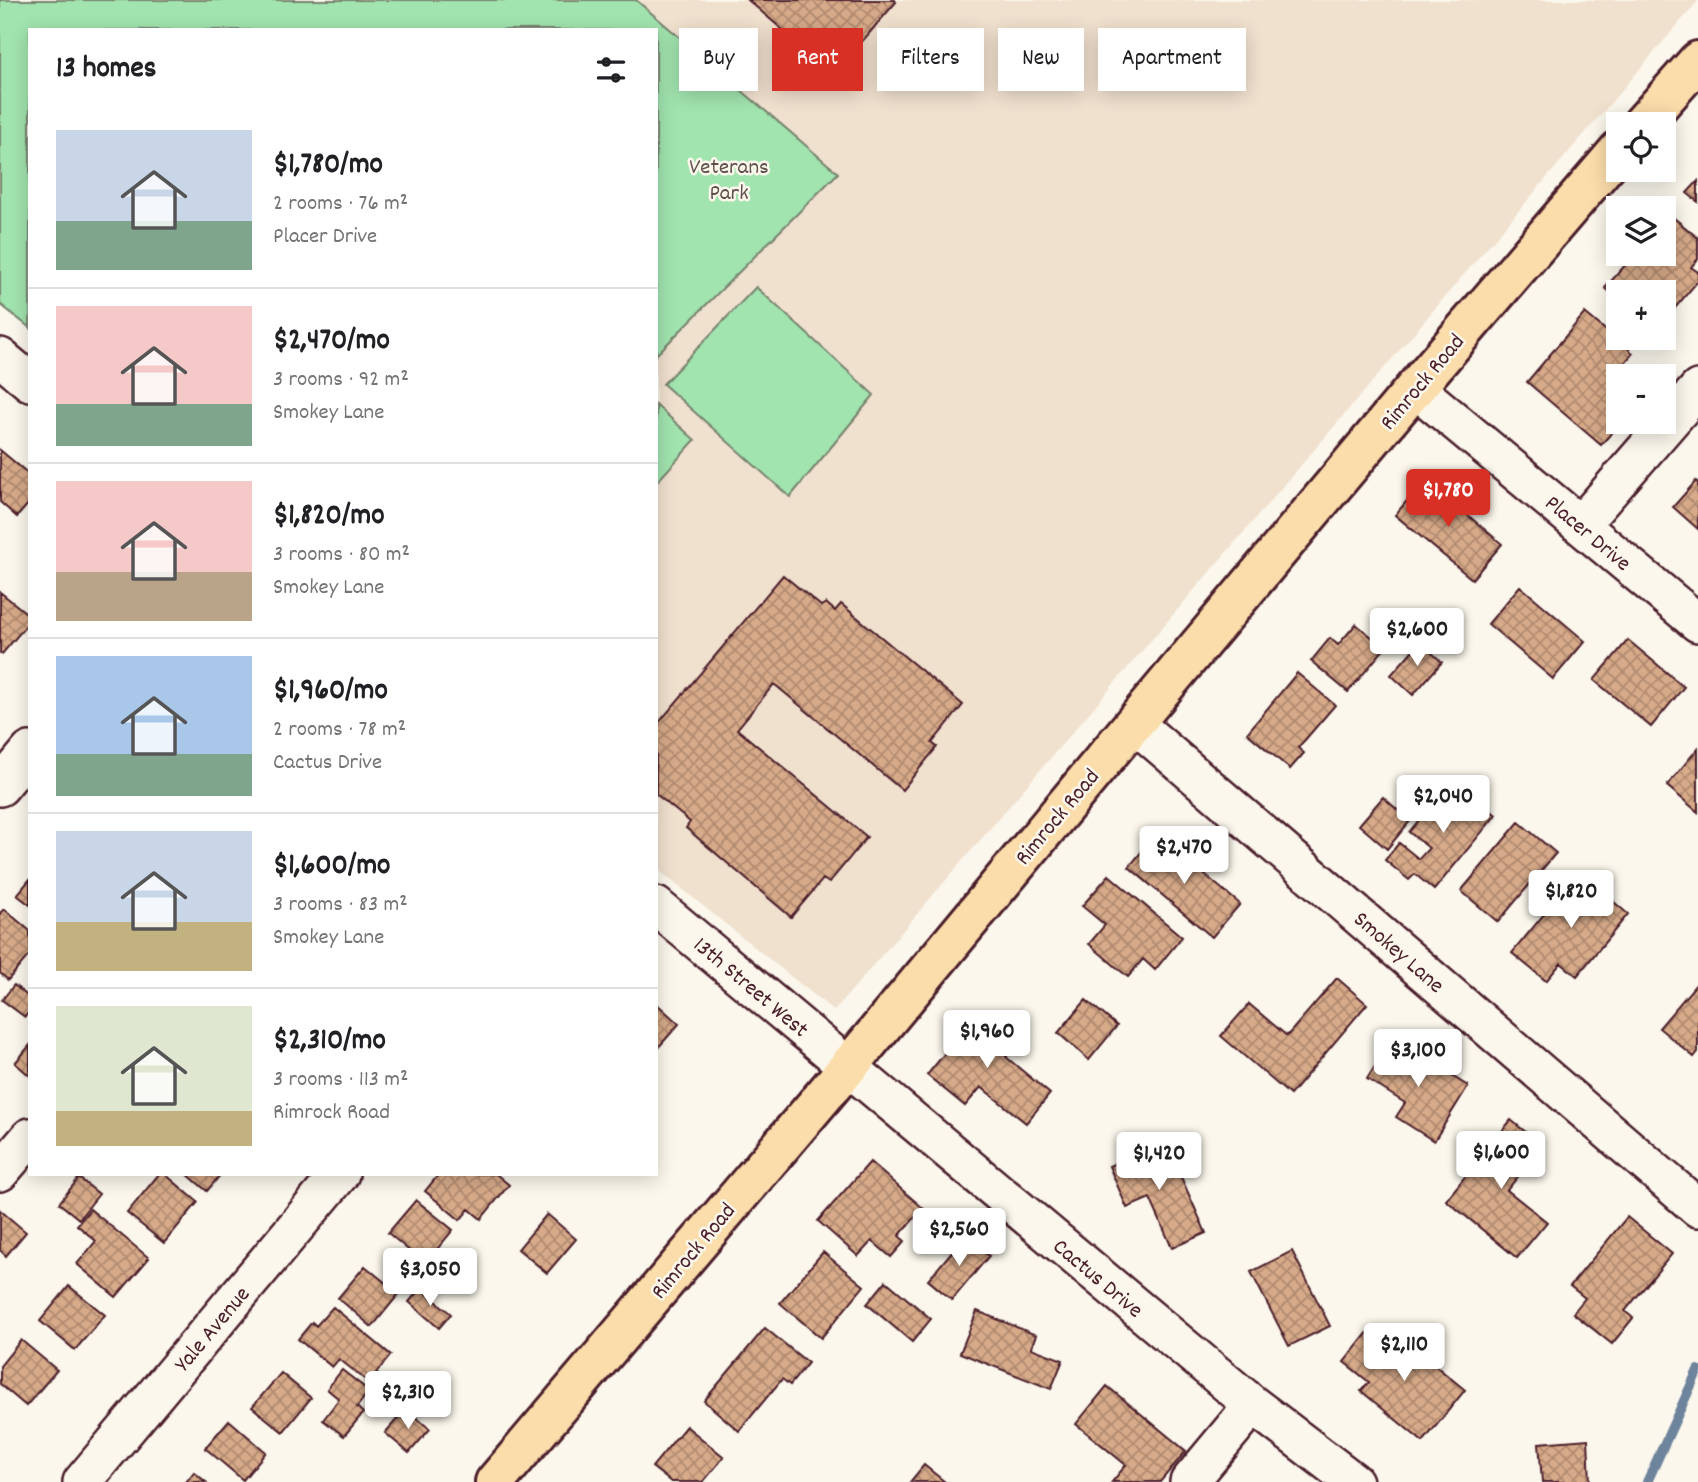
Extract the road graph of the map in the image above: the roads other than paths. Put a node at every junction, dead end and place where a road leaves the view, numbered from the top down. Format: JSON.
{"nodes":[{"id":1,"x":1698,"y":61,"type":"edge"},
{"id":2,"x":1653,"y":112,"type":"edge"},
{"id":3,"x":1606,"y":165,"type":"edge"},
{"id":4,"x":1415,"y":388,"type":"junction"},
{"id":5,"x":1698,"y":389,"type":"edge"},
{"id":6,"x":1580,"y":525,"type":"junction"},
{"id":7,"x":1698,"y":623,"type":"edge"},
{"id":8,"x":1134,"y":723,"type":"junction"},
{"id":9,"x":28,"y":753,"type":"edge"},
{"id":10,"x":0,"y":787,"type":"edge"},
{"id":11,"x":658,"y":908,"type":"edge"},
{"id":12,"x":848,"y":1067,"type":"junction"},
{"id":13,"x":28,"y":1139,"type":"edge"},
{"id":14,"x":0,"y":1172,"type":"edge"},
{"id":15,"x":338,"y":1176,"type":"edge"},
{"id":16,"x":1698,"y":1208,"type":"edge"},
{"id":17,"x":1253,"y":1405,"type":"junction"},
{"id":18,"x":82,"y":1482,"type":"edge"},
{"id":19,"x":495,"y":1482,"type":"edge"},
{"id":20,"x":1189,"y":1482,"type":"edge"},
{"id":21,"x":1354,"y":1482,"type":"edge"}],
"edges":[{"from":1,"to":2,"type":"main road"},
{"from":3,"to":4,"type":"main road","name":"Rimrock Road"},
{"from":4,"to":6,"type":"street","name":"Placer Drive"},
{"from":4,"to":8,"type":"main road","name":"Rimrock Road"},
{"from":5,"to":6,"type":"street"},
{"from":6,"to":7,"type":"street","name":"Placer Drive"},
{"from":8,"to":12,"type":"main road","name":"Rimrock Road"},
{"from":8,"to":16,"type":"street","name":"Smokey Lane"},
{"from":9,"to":10,"type":"street"},
{"from":11,"to":12,"type":"street","name":"13th Street West"},
{"from":12,"to":17,"type":"street","name":"Cactus Drive"},
{"from":12,"to":19,"type":"main road","name":"Rimrock Road"},
{"from":13,"to":14,"type":"street"},
{"from":15,"to":18,"type":"street","name":"Yale Avenue"},
{"from":17,"to":20,"type":"street"},
{"from":17,"to":21,"type":"street","name":"Cactus Drive"}]}
